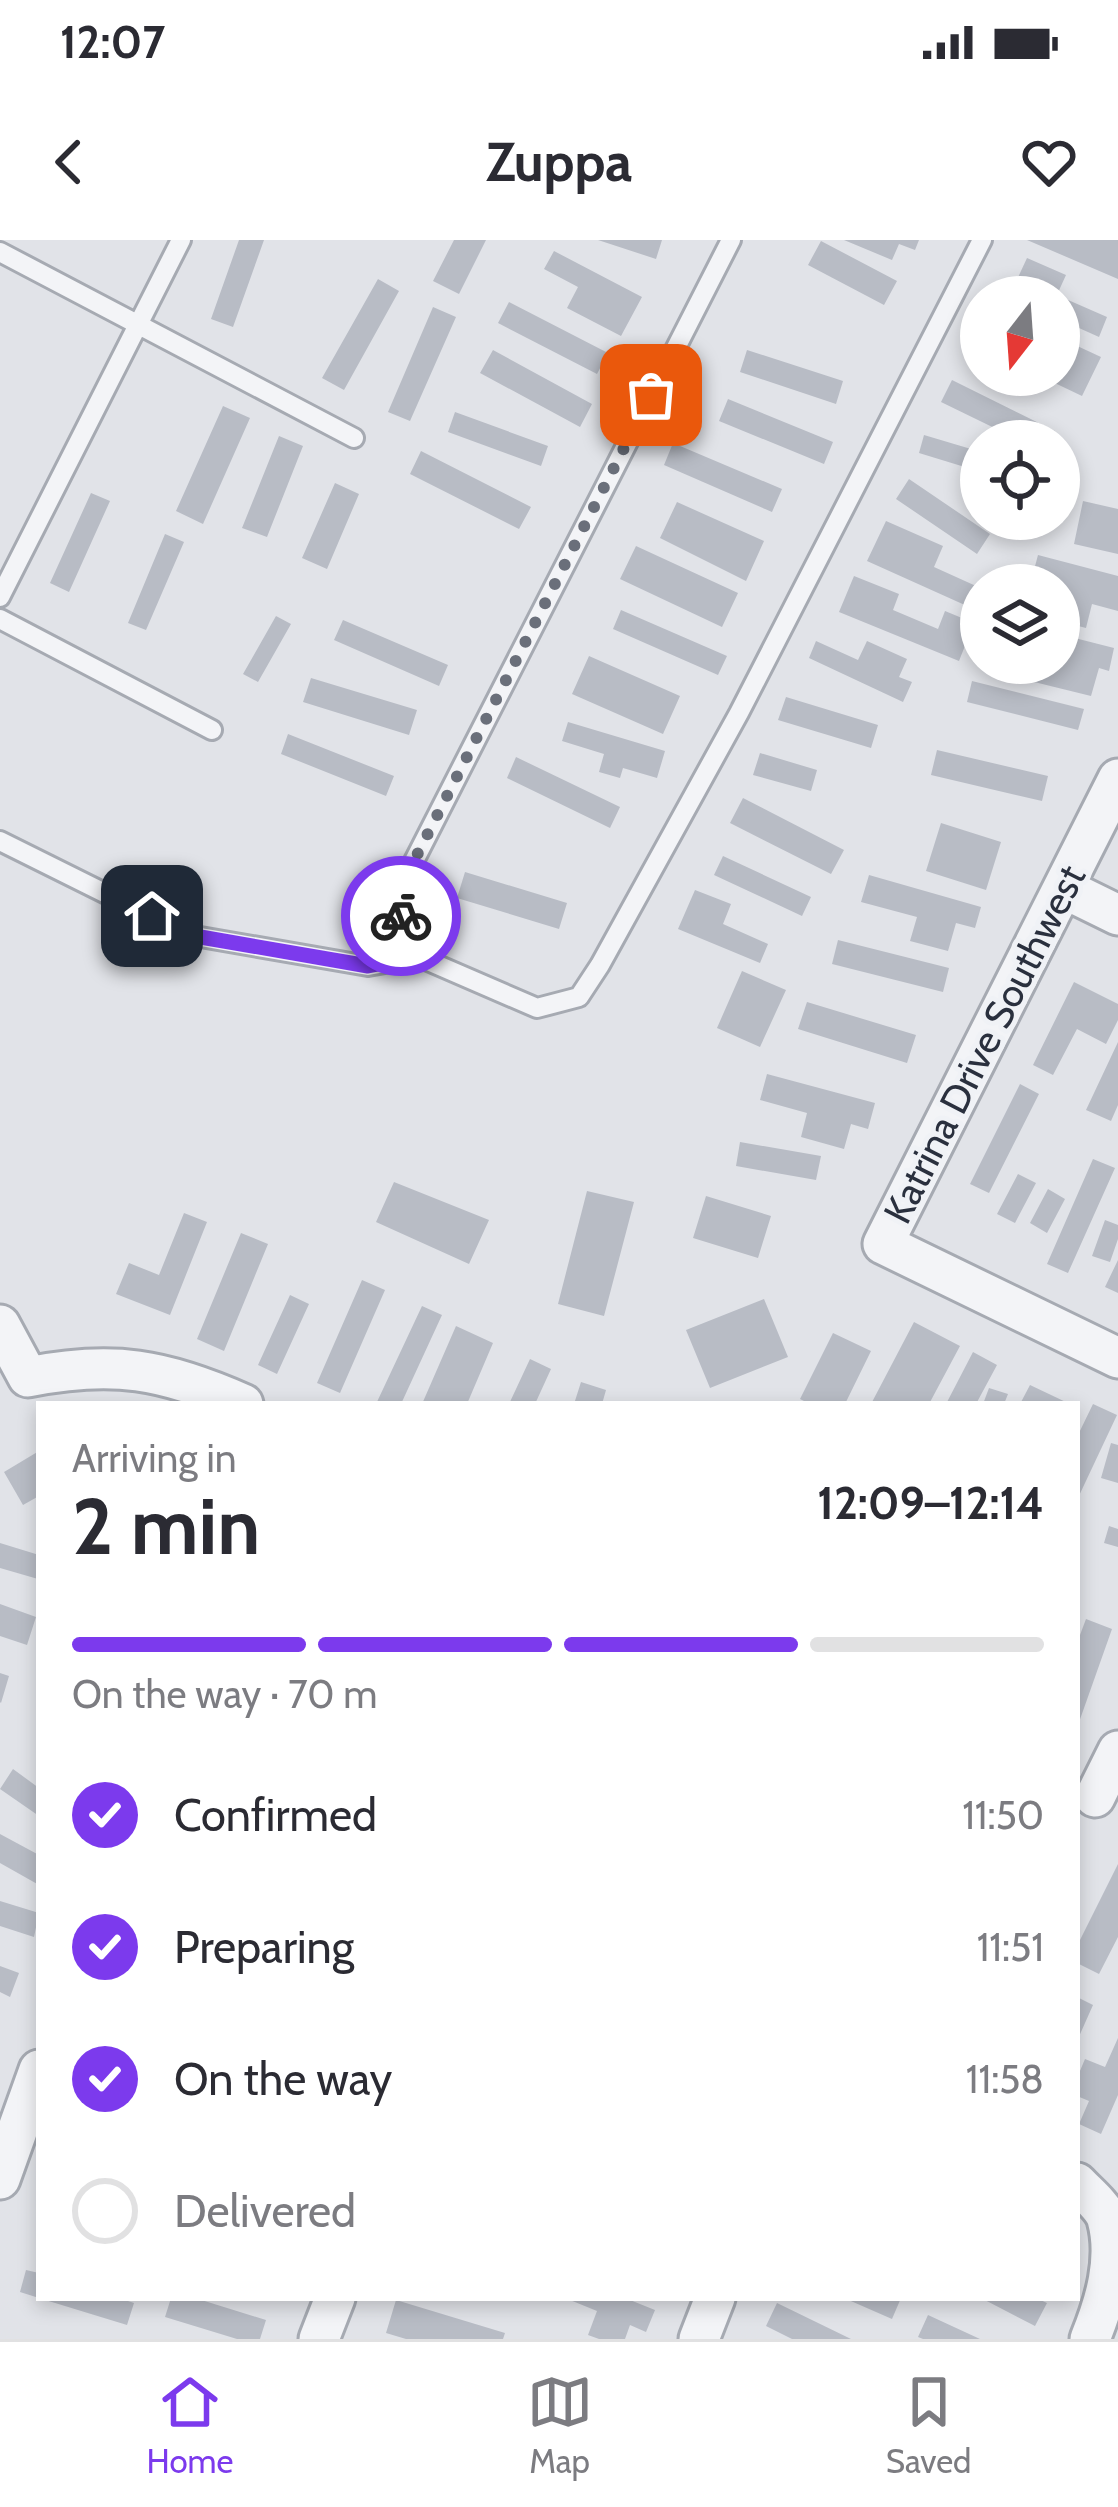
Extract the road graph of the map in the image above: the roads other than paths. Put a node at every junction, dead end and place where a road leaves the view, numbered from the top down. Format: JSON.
{"nodes":[{"id":1,"x":181,"y":240,"type":"edge"},
{"id":2,"x":731,"y":240,"type":"edge"},
{"id":3,"x":982,"y":240,"type":"edge"},
{"id":4,"x":0,"y":252,"type":"edge"},
{"id":5,"x":138,"y":323,"type":"junction"},
{"id":6,"x":353,"y":438,"type":"dead end"},
{"id":7,"x":0,"y":597,"type":"edge"},
{"id":8,"x":0,"y":619,"type":"edge"},
{"id":9,"x":212,"y":730,"type":"dead end"},
{"id":10,"x":1118,"y":778,"type":"edge"},
{"id":11,"x":0,"y":842,"type":"edge"},
{"id":12,"x":1064,"y":888,"type":"junction"},
{"id":13,"x":1118,"y":915,"type":"edge"},
{"id":14,"x":418,"y":956,"type":"junction"},
{"id":15,"x":0,"y":1325,"type":"edge"},
{"id":16,"x":1118,"y":1358,"type":"edge"},
{"id":17,"x":14,"y":1385,"type":"edge"},
{"id":18,"x":235,"y":1401,"type":"edge"},
{"id":19,"x":1118,"y":1751,"type":"edge"},
{"id":20,"x":1097,"y":1798,"type":"edge"},
{"id":21,"x":36,"y":2078,"type":"edge"},
{"id":22,"x":0,"y":2179,"type":"edge"},
{"id":23,"x":1080,"y":2186,"type":"edge"},
{"id":24,"x":334,"y":2301,"type":"edge"},
{"id":25,"x":715,"y":2301,"type":"edge"},
{"id":26,"x":319,"y":2339,"type":"edge"},
{"id":27,"x":699,"y":2339,"type":"edge"},
{"id":28,"x":1090,"y":2339,"type":"edge"}],
"edges":[{"from":1,"to":5,"type":"lane"},
{"from":2,"to":14,"type":"lane"},
{"from":3,"to":14,"type":"lane"},
{"from":4,"to":5,"type":"lane"},
{"from":5,"to":6,"type":"lane"},
{"from":5,"to":7,"type":"lane"},
{"from":8,"to":9,"type":"lane"},
{"from":10,"to":12,"type":"street","name":"Katrina Drive Southwest"},
{"from":11,"to":14,"type":"lane"},
{"from":12,"to":13,"type":"street"},
{"from":12,"to":16,"type":"street","name":"Katrina Drive Southwest"},
{"from":15,"to":17,"type":"street"},
{"from":17,"to":18,"type":"street"},
{"from":19,"to":20,"type":"street"},
{"from":21,"to":22,"type":"street"},
{"from":23,"to":28,"type":"street"},
{"from":24,"to":26,"type":"street"},
{"from":25,"to":27,"type":"street"}]}
